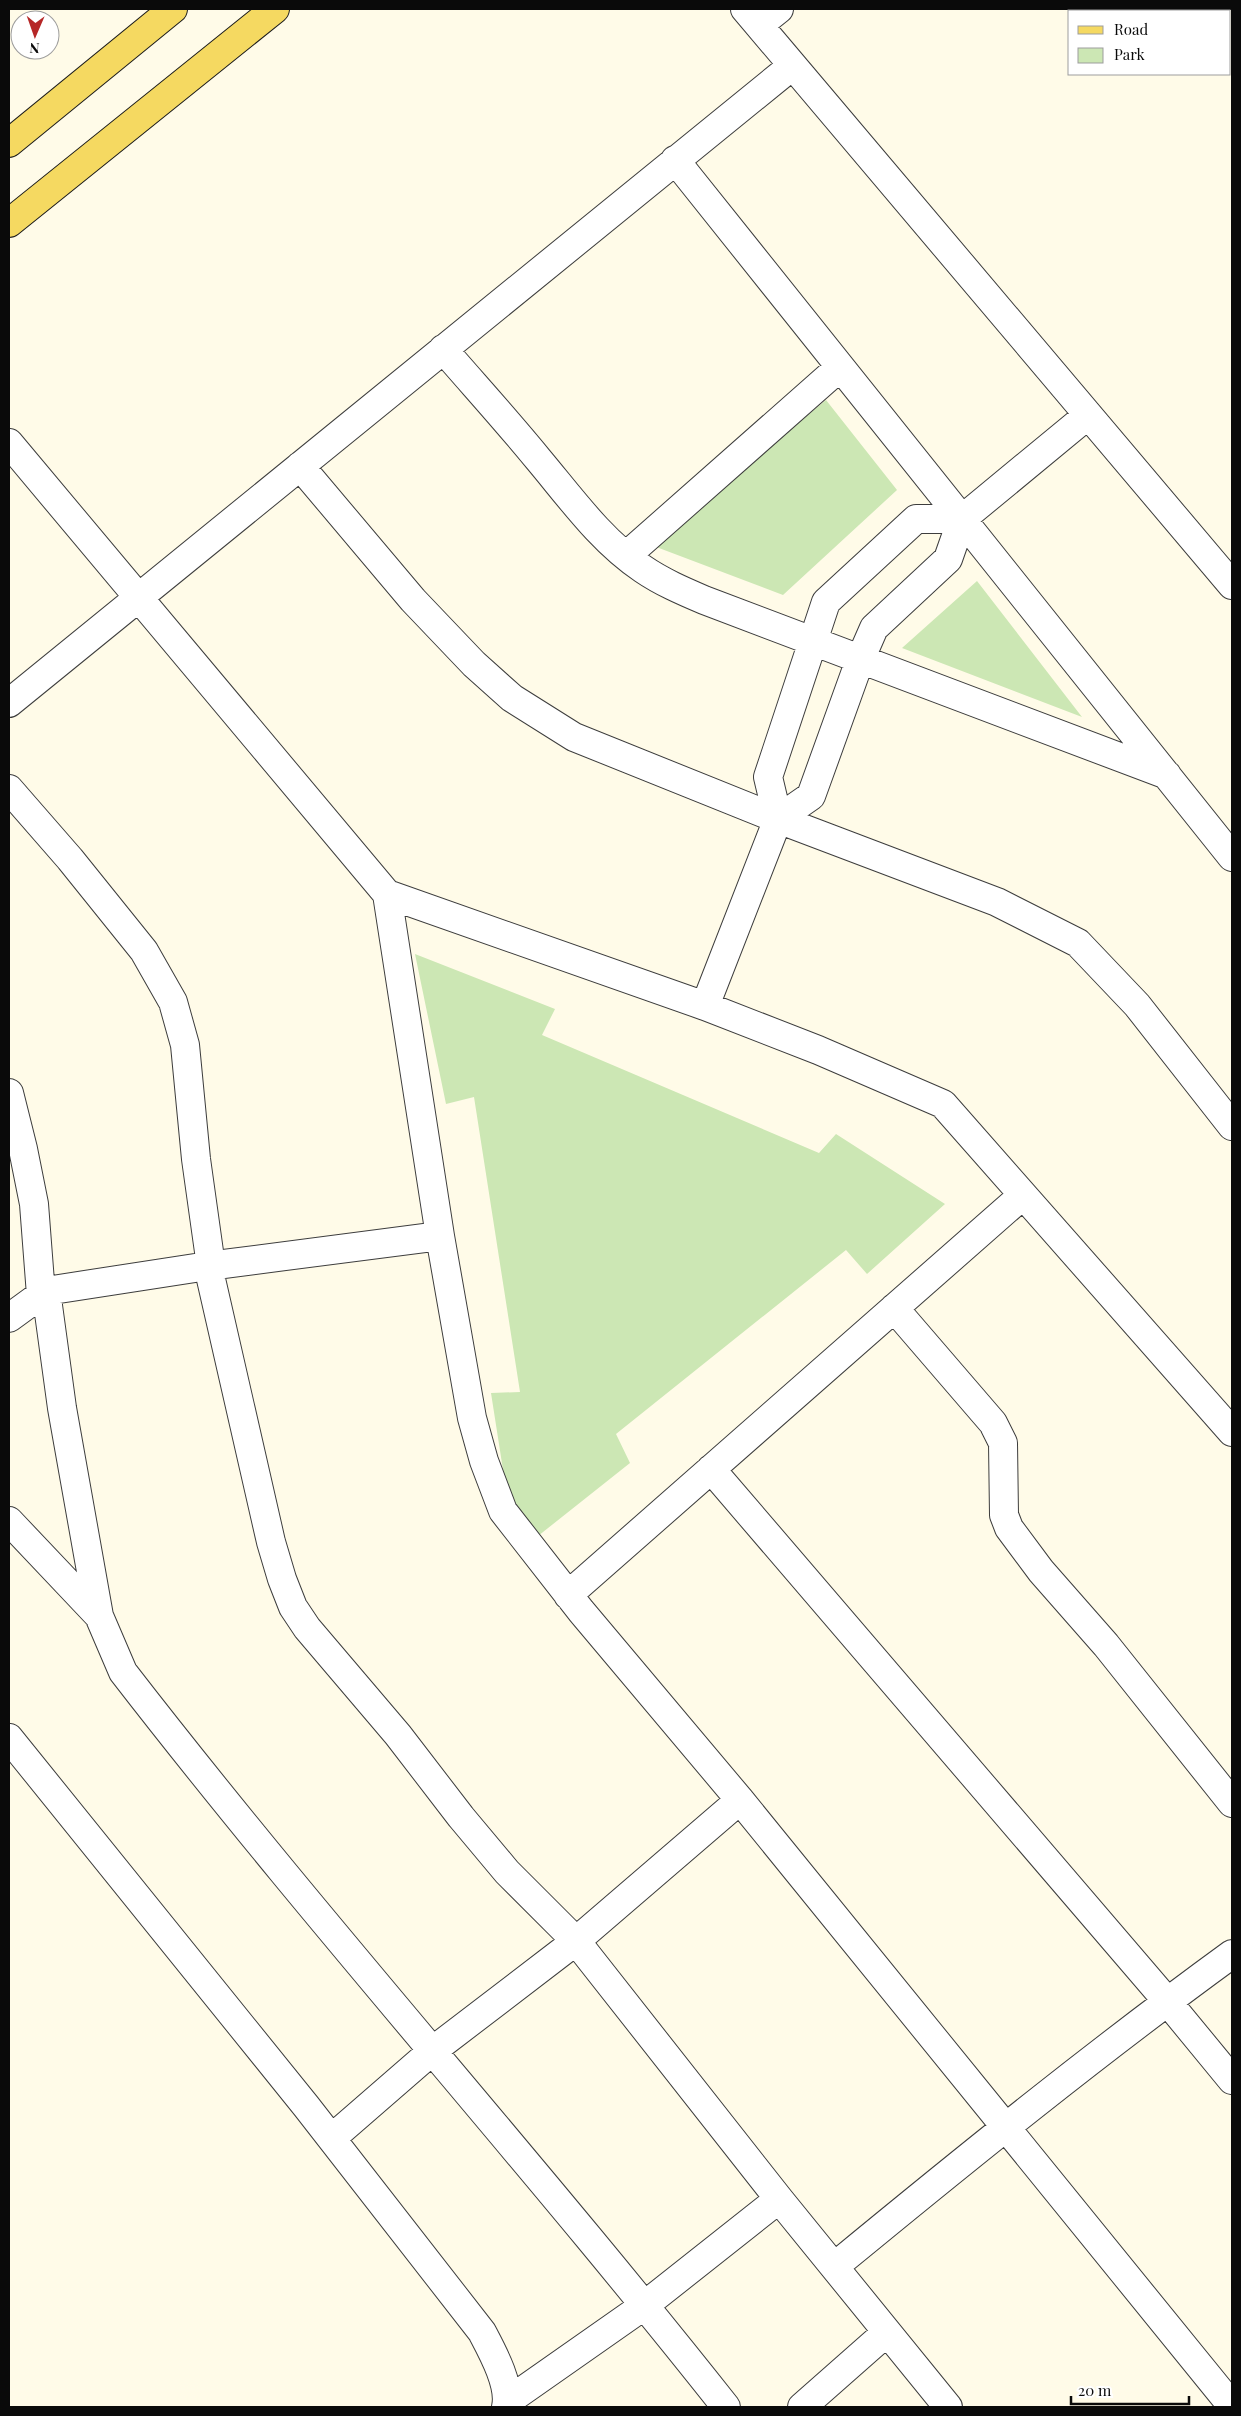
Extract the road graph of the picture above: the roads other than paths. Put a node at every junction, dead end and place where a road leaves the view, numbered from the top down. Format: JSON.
{"nodes":[{"id":1,"x":173,"y":9,"type":"edge"},
{"id":2,"x":275,"y":9,"type":"edge"},
{"id":3,"x":761,"y":14,"type":"edge"},
{"id":4,"x":792,"y":66,"type":"junction"},
{"id":5,"x":9,"y":143,"type":"edge"},
{"id":6,"x":675,"y":160,"type":"junction"},
{"id":7,"x":9,"y":223,"type":"edge"},
{"id":8,"x":443,"y":349,"type":"junction"},
{"id":9,"x":840,"y":366,"type":"junction"},
{"id":10,"x":1088,"y":415,"type":"junction"},
{"id":11,"x":9,"y":443,"type":"edge"},
{"id":12,"x":300,"y":466,"type":"junction"},
{"id":13,"x":962,"y":519,"type":"junction"},
{"id":14,"x":626,"y":556,"type":"junction"},
{"id":15,"x":1232,"y":585,"type":"edge"},
{"id":16,"x":139,"y":598,"type":"junction"},
{"id":17,"x":813,"y":642,"type":"junction"},
{"id":18,"x":860,"y":660,"type":"junction"},
{"id":19,"x":9,"y":703,"type":"edge"},
{"id":20,"x":1166,"y":775,"type":"junction"},
{"id":21,"x":9,"y":789,"type":"edge"},
{"id":22,"x":778,"y":819,"type":"junction"},
{"id":23,"x":1232,"y":857,"type":"edge"},
{"id":24,"x":387,"y":894,"type":"junction"},
{"id":25,"x":705,"y":1006,"type":"junction"},
{"id":26,"x":9,"y":1093,"type":"edge"},
{"id":27,"x":1232,"y":1126,"type":"edge"},
{"id":28,"x":1023,"y":1195,"type":"junction"},
{"id":29,"x":440,"y":1236,"type":"junction"},
{"id":30,"x":210,"y":1266,"type":"junction"},
{"id":31,"x":43,"y":1293,"type":"junction"},
{"id":32,"x":894,"y":1308,"type":"junction"},
{"id":33,"x":9,"y":1318,"type":"edge"},
{"id":34,"x":1229,"y":1421,"type":"edge"},
{"id":35,"x":711,"y":1468,"type":"junction"},
{"id":36,"x":9,"y":1521,"type":"edge"},
{"id":37,"x":568,"y":1595,"type":"junction"},
{"id":38,"x":99,"y":1616,"type":"junction"},
{"id":39,"x":9,"y":1738,"type":"edge"},
{"id":40,"x":740,"y":1800,"type":"junction"},
{"id":41,"x":1232,"y":1803,"type":"edge"},
{"id":42,"x":576,"y":1941,"type":"junction"},
{"id":43,"x":1232,"y":1954,"type":"edge"},
{"id":44,"x":1167,"y":2001,"type":"junction"},
{"id":45,"x":431,"y":2052,"type":"junction"},
{"id":46,"x":1232,"y":2080,"type":"edge"},
{"id":47,"x":1004,"y":2127,"type":"junction"},
{"id":48,"x":332,"y":2138,"type":"junction"},
{"id":49,"x":779,"y":2199,"type":"junction"},
{"id":50,"x":835,"y":2266,"type":"junction"},
{"id":51,"x":645,"y":2305,"type":"junction"},
{"id":52,"x":887,"y":2332,"type":"junction"},
{"id":53,"x":507,"y":2404,"type":"edge"},
{"id":54,"x":1232,"y":2406,"type":"edge"},
{"id":55,"x":726,"y":2407,"type":"edge"},
{"id":56,"x":802,"y":2407,"type":"edge"},
{"id":57,"x":948,"y":2407,"type":"edge"}],
"edges":[{"from":1,"to":5,"type":"main road"},
{"from":2,"to":7,"type":"main road"},
{"from":3,"to":4,"type":"street"},
{"from":4,"to":6,"type":"street"},
{"from":4,"to":10,"type":"street"},
{"from":6,"to":8,"type":"street"},
{"from":6,"to":9,"type":"street"},
{"from":8,"to":12,"type":"street"},
{"from":8,"to":14,"type":"street"},
{"from":9,"to":13,"type":"street"},
{"from":9,"to":14,"type":"street"},
{"from":10,"to":13,"type":"street"},
{"from":10,"to":15,"type":"street"},
{"from":11,"to":16,"type":"street"},
{"from":12,"to":16,"type":"street"},
{"from":12,"to":22,"type":"street"},
{"from":13,"to":17,"type":"street"},
{"from":13,"to":18,"type":"street"},
{"from":13,"to":20,"type":"street"},
{"from":14,"to":17,"type":"street"},
{"from":16,"to":19,"type":"street"},
{"from":16,"to":24,"type":"street"},
{"from":17,"to":18,"type":"street"},
{"from":17,"to":22,"type":"street"},
{"from":18,"to":20,"type":"street"},
{"from":18,"to":22,"type":"street"},
{"from":20,"to":23,"type":"street"},
{"from":21,"to":30,"type":"street"},
{"from":22,"to":25,"type":"street"},
{"from":22,"to":27,"type":"street"},
{"from":24,"to":25,"type":"street"},
{"from":24,"to":29,"type":"street"},
{"from":25,"to":28,"type":"street"},
{"from":26,"to":31,"type":"street"},
{"from":28,"to":32,"type":"street"},
{"from":28,"to":34,"type":"street"},
{"from":29,"to":30,"type":"street"},
{"from":29,"to":37,"type":"street"},
{"from":30,"to":31,"type":"street"},
{"from":30,"to":42,"type":"street"},
{"from":31,"to":33,"type":"street"},
{"from":31,"to":38,"type":"street"},
{"from":32,"to":35,"type":"street"},
{"from":32,"to":41,"type":"street"},
{"from":35,"to":37,"type":"street"},
{"from":35,"to":44,"type":"street"},
{"from":36,"to":38,"type":"street"},
{"from":37,"to":40,"type":"street"},
{"from":38,"to":45,"type":"street"},
{"from":39,"to":48,"type":"street"},
{"from":40,"to":42,"type":"street"},
{"from":40,"to":47,"type":"street"},
{"from":42,"to":45,"type":"street"},
{"from":42,"to":49,"type":"street"},
{"from":43,"to":44,"type":"street"},
{"from":44,"to":46,"type":"street"},
{"from":44,"to":47,"type":"street"},
{"from":45,"to":48,"type":"street"},
{"from":45,"to":51,"type":"street"},
{"from":47,"to":50,"type":"street"},
{"from":47,"to":54,"type":"street"},
{"from":48,"to":53,"type":"street"},
{"from":49,"to":50,"type":"street"},
{"from":49,"to":51,"type":"street"},
{"from":50,"to":52,"type":"street"},
{"from":51,"to":53,"type":"street"},
{"from":51,"to":55,"type":"street"},
{"from":52,"to":56,"type":"street"},
{"from":52,"to":57,"type":"street"}]}
